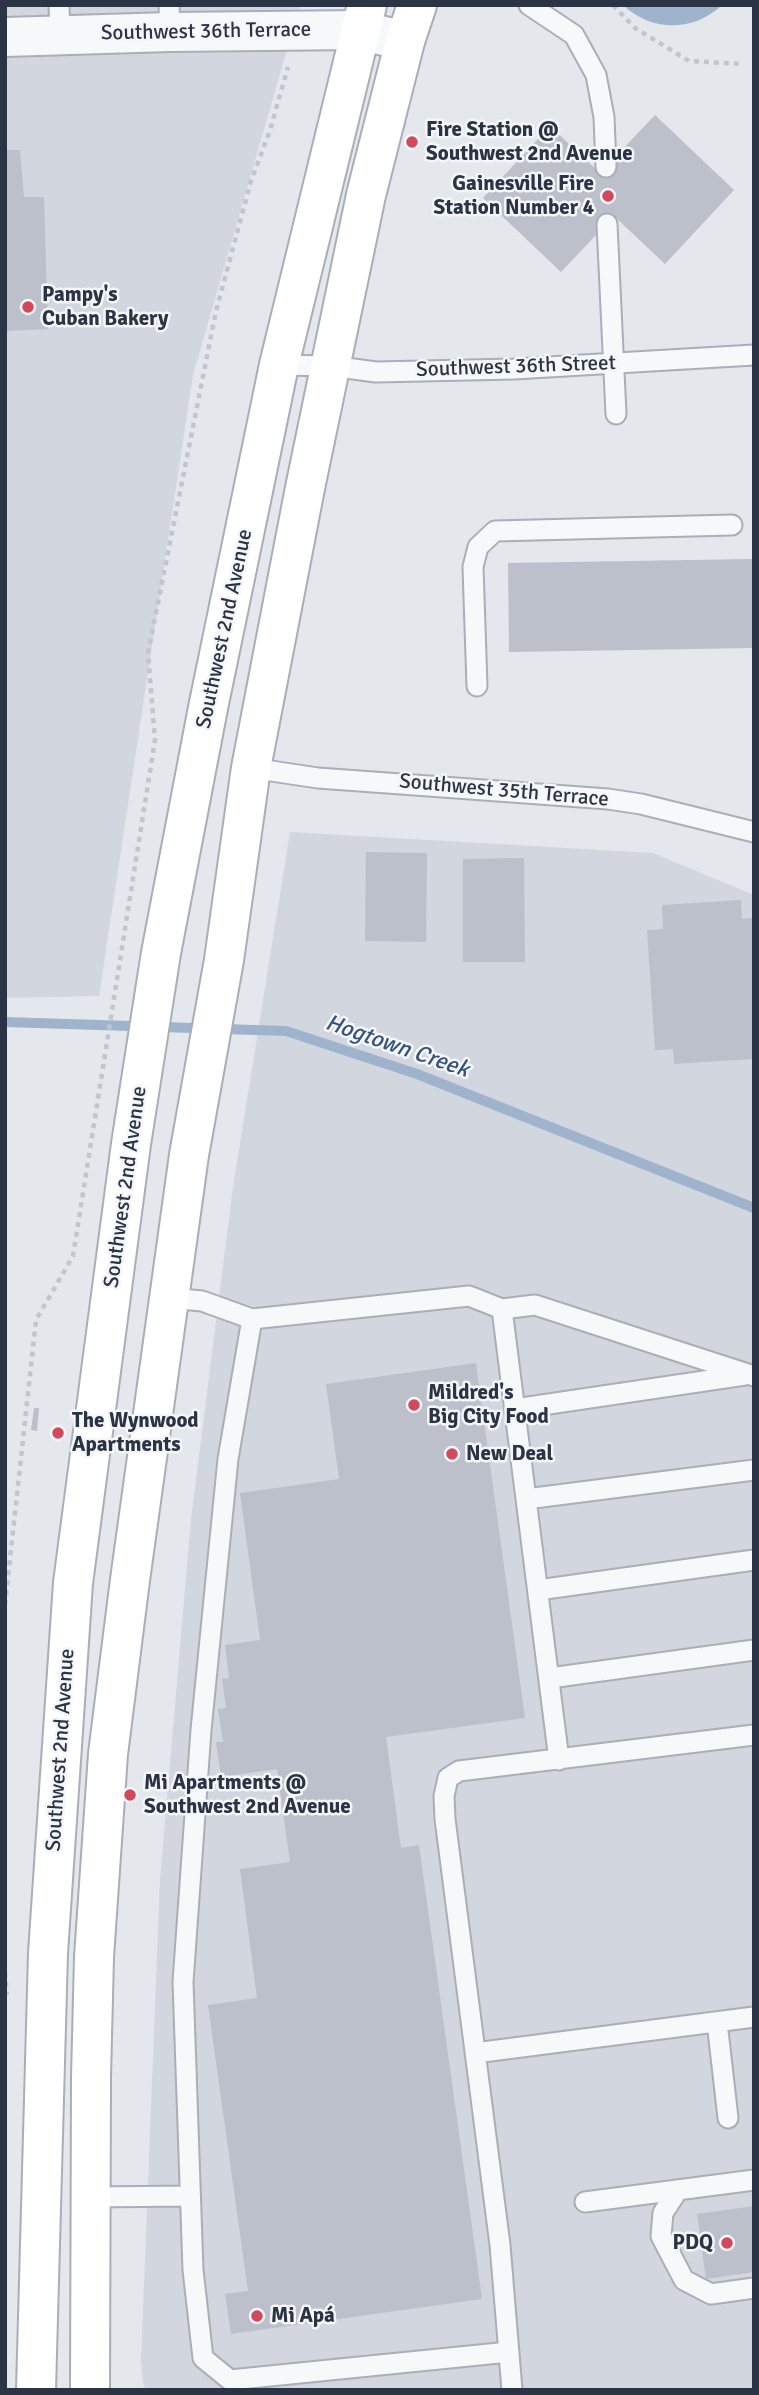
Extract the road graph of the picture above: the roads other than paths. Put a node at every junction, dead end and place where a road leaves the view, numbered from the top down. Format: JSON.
{"nodes":[{"id":1,"x":417,"y":5,"type":"edge"},
{"id":2,"x":529,"y":5,"type":"edge"},
{"id":3,"x":170,"y":18,"type":"edge"},
{"id":4,"x":363,"y":18,"type":"edge"},
{"id":5,"x":59,"y":20,"type":"edge"},
{"id":6,"x":5,"y":37,"type":"edge"},
{"id":7,"x":405,"y":41,"type":"junction"},
{"id":8,"x":606,"y":167,"type":"dead end"},
{"id":9,"x":607,"y":224,"type":"dead end"},
{"id":10,"x":754,"y":355,"type":"edge"},
{"id":11,"x":614,"y":363,"type":"junction"},
{"id":12,"x":279,"y":365,"type":"junction"},
{"id":13,"x":331,"y":366,"type":"junction"},
{"id":14,"x":616,"y":414,"type":"dead end"},
{"id":15,"x":732,"y":526,"type":"dead end"},
{"id":16,"x":477,"y":686,"type":"dead end"},
{"id":17,"x":251,"y":768,"type":"junction"},
{"id":18,"x":754,"y":832,"type":"edge"},
{"id":19,"x":111,"y":1295,"type":"junction"},
{"id":20,"x":170,"y":1298,"type":"junction"},
{"id":21,"x":502,"y":1309,"type":"junction"},
{"id":22,"x":252,"y":1319,"type":"junction"},
{"id":23,"x":752,"y":1375,"type":"edge"},
{"id":24,"x":515,"y":1409,"type":"junction"},
{"id":25,"x":754,"y":1470,"type":"edge"},
{"id":26,"x":526,"y":1499,"type":"junction"},
{"id":27,"x":754,"y":1560,"type":"edge"},
{"id":28,"x":538,"y":1591,"type":"junction"},
{"id":29,"x":754,"y":1650,"type":"edge"},
{"id":30,"x":550,"y":1678,"type":"junction"},
{"id":31,"x":754,"y":1735,"type":"edge"},
{"id":32,"x":559,"y":1760,"type":"junction"},
{"id":33,"x":754,"y":2017,"type":"edge"},
{"id":34,"x":717,"y":2022,"type":"junction"},
{"id":35,"x":475,"y":2053,"type":"junction"},
{"id":36,"x":728,"y":2118,"type":"dead end"},
{"id":37,"x":754,"y":2180,"type":"edge"},
{"id":38,"x":678,"y":2190,"type":"junction"},
{"id":39,"x":189,"y":2196,"type":"junction"},
{"id":40,"x":91,"y":2197,"type":"junction"},
{"id":41,"x":585,"y":2202,"type":"dead end"},
{"id":42,"x":754,"y":2288,"type":"edge"},
{"id":43,"x":509,"y":2352,"type":"junction"},
{"id":44,"x":36,"y":2390,"type":"edge"},
{"id":45,"x":90,"y":2390,"type":"edge"},
{"id":46,"x":512,"y":2390,"type":"edge"}],
"edges":[{"from":1,"to":7,"type":"main road"},
{"from":2,"to":8,"type":"lane"},
{"from":3,"to":4,"type":"street","name":"Southwest 36th Terrace"},
{"from":3,"to":5,"type":"street","name":"Southwest 36th Terrace"},
{"from":4,"to":7,"type":"street","name":"Southwest 36th Terrace"},
{"from":4,"to":12,"type":"main road","name":"Southwest 2nd Avenue"},
{"from":5,"to":6,"type":"street","name":"Southwest 36th Terrace"},
{"from":7,"to":13,"type":"main road"},
{"from":9,"to":11,"type":"lane"},
{"from":10,"to":11,"type":"lane","name":"Southwest 36th Street"},
{"from":11,"to":13,"type":"lane","name":"Southwest 36th Street"},
{"from":11,"to":14,"type":"lane"},
{"from":12,"to":13,"type":"lane","name":"Southwest 36th Street"},
{"from":12,"to":19,"type":"main road","name":"Southwest 2nd Avenue"},
{"from":13,"to":17,"type":"main road"},
{"from":15,"to":16,"type":"lane"},
{"from":17,"to":18,"type":"lane","name":"Southwest 35th Terrace"},
{"from":17,"to":20,"type":"main road"},
{"from":19,"to":20,"type":"main road"},
{"from":19,"to":44,"type":"main road","name":"Southwest 2nd Avenue"},
{"from":20,"to":22,"type":"lane"},
{"from":20,"to":40,"type":"main road"},
{"from":21,"to":22,"type":"lane"},
{"from":21,"to":23,"type":"lane"},
{"from":21,"to":24,"type":"lane"},
{"from":22,"to":39,"type":"lane"},
{"from":23,"to":24,"type":"lane"},
{"from":24,"to":26,"type":"lane"},
{"from":25,"to":26,"type":"lane"},
{"from":26,"to":28,"type":"lane"},
{"from":27,"to":28,"type":"lane"},
{"from":28,"to":30,"type":"lane"},
{"from":29,"to":30,"type":"lane"},
{"from":30,"to":32,"type":"lane"},
{"from":31,"to":32,"type":"lane"},
{"from":32,"to":35,"type":"lane"},
{"from":33,"to":34,"type":"lane"},
{"from":34,"to":35,"type":"lane"},
{"from":34,"to":36,"type":"lane"},
{"from":35,"to":43,"type":"lane"},
{"from":37,"to":38,"type":"lane"},
{"from":38,"to":41,"type":"lane"},
{"from":38,"to":42,"type":"lane"},
{"from":39,"to":40,"type":"lane"},
{"from":39,"to":43,"type":"lane"},
{"from":40,"to":45,"type":"main road"},
{"from":43,"to":46,"type":"lane"}]}
